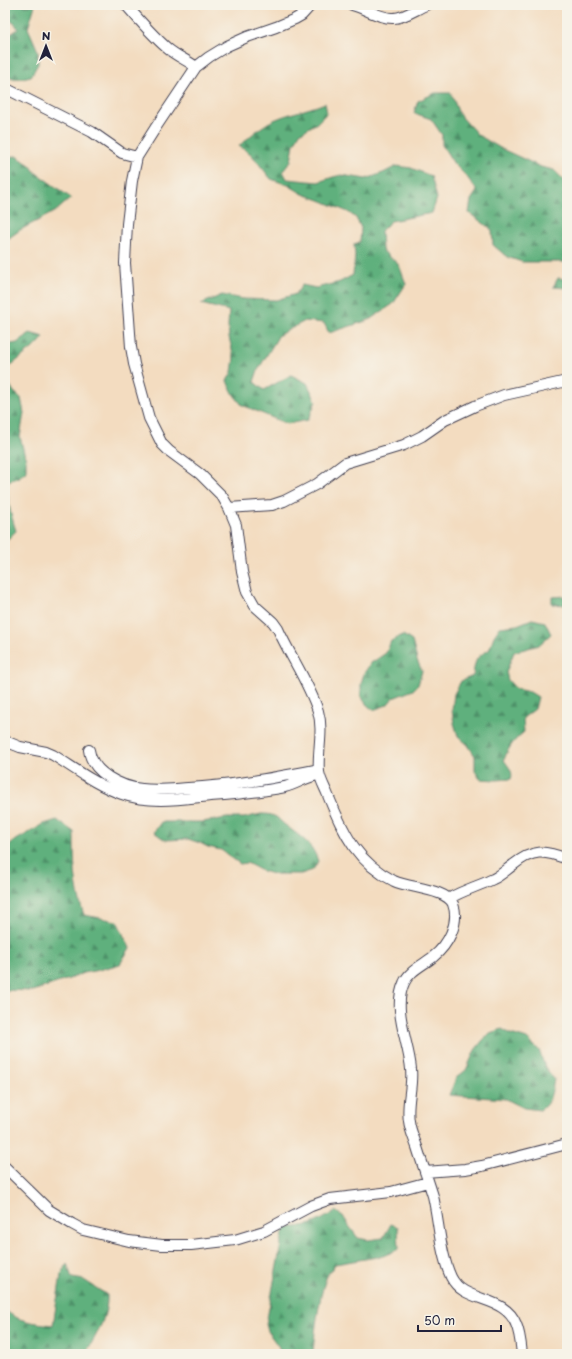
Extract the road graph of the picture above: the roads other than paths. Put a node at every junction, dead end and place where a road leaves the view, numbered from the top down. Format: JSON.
{"nodes":[{"id":1,"x":126,"y":5,"type":"edge"},
{"id":2,"x":311,"y":5,"type":"edge"},
{"id":3,"x":352,"y":5,"type":"edge"},
{"id":4,"x":426,"y":5,"type":"edge"},
{"id":5,"x":196,"y":67,"type":"junction"},
{"id":6,"x":5,"y":88,"type":"edge"},
{"id":7,"x":137,"y":157,"type":"junction"},
{"id":8,"x":567,"y":381,"type":"edge"},
{"id":9,"x":229,"y":508,"type":"junction"},
{"id":10,"x":5,"y":741,"type":"edge"},
{"id":11,"x":89,"y":750,"type":"dead end"},
{"id":12,"x":319,"y":772,"type":"junction"},
{"id":13,"x":567,"y":859,"type":"edge"},
{"id":14,"x":450,"y":898,"type":"junction"},
{"id":15,"x":567,"y":1144,"type":"edge"},
{"id":16,"x":5,"y":1167,"type":"edge"},
{"id":17,"x":427,"y":1177,"type":"junction"},
{"id":18,"x":522,"y":1354,"type":"edge"}],
"edges":[{"from":1,"to":5,"type":"street"},
{"from":2,"to":5,"type":"street"},
{"from":3,"to":4,"type":"street"},
{"from":5,"to":7,"type":"street"},
{"from":6,"to":7,"type":"street"},
{"from":7,"to":9,"type":"street"},
{"from":8,"to":9,"type":"street"},
{"from":9,"to":12,"type":"street"},
{"from":10,"to":12,"type":"street"},
{"from":11,"to":12,"type":"street"},
{"from":12,"to":14,"type":"street"},
{"from":13,"to":14,"type":"street"},
{"from":14,"to":17,"type":"street"},
{"from":15,"to":17,"type":"street"},
{"from":16,"to":17,"type":"street"},
{"from":17,"to":18,"type":"street"}]}
